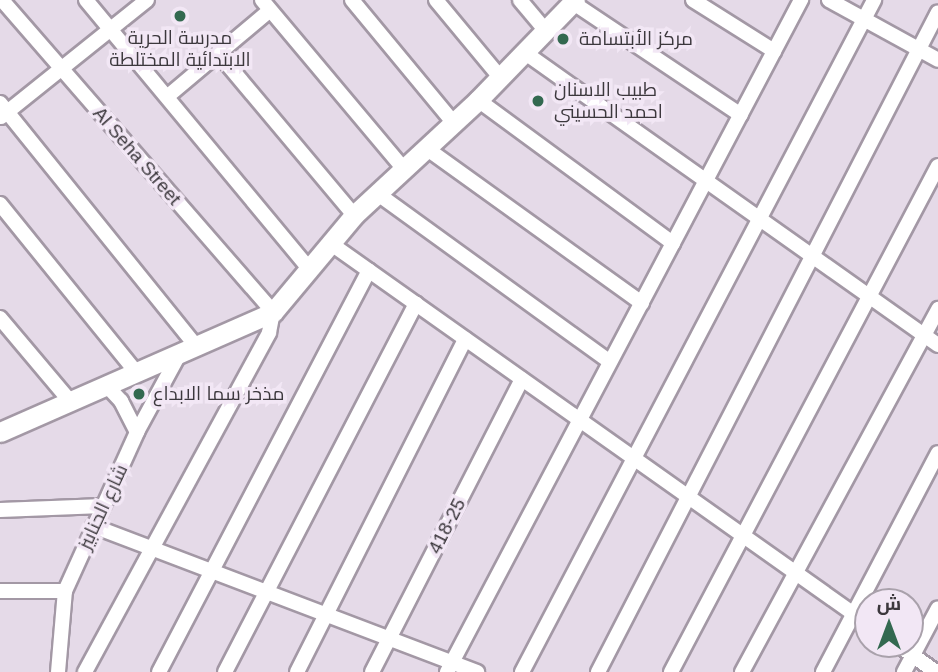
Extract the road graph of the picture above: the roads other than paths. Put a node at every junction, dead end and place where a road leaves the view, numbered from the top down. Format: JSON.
{"nodes":[{"id":1,"x":2,"y":0,"type":"edge"},
{"id":2,"x":86,"y":0,"type":"edge"},
{"id":3,"x":147,"y":0,"type":"edge"},
{"id":4,"x":352,"y":0,"type":"edge"},
{"id":5,"x":436,"y":0,"type":"edge"},
{"id":6,"x":520,"y":0,"type":"edge"},
{"id":7,"x":693,"y":0,"type":"edge"},
{"id":8,"x":801,"y":0,"type":"edge"},
{"id":9,"x":829,"y":0,"type":"edge"},
{"id":10,"x":874,"y":0,"type":"edge"},
{"id":11,"x":574,"y":1,"type":"edge"},
{"id":12,"x":266,"y":5,"type":"edge"},
{"id":13,"x":938,"y":12,"type":"edge"},
{"id":14,"x":864,"y":19,"type":"junction"},
{"id":15,"x":111,"y":29,"type":"junction"},
{"id":16,"x":544,"y":29,"type":"junction"},
{"id":17,"x":919,"y":50,"type":"junction"},
{"id":18,"x":774,"y":51,"type":"junction"},
{"id":19,"x":523,"y":52,"type":"junction"},
{"id":20,"x":218,"y":54,"type":"junction"},
{"id":21,"x":938,"y":60,"type":"edge"},
{"id":22,"x":61,"y":69,"type":"junction"},
{"id":23,"x":500,"y":77,"type":"junction"},
{"id":24,"x":168,"y":96,"type":"junction"},
{"id":25,"x":478,"y":100,"type":"junction"},
{"id":26,"x":2,"y":111,"type":"edge"},
{"id":27,"x":741,"y":115,"type":"junction"},
{"id":28,"x":453,"y":122,"type":"junction"},
{"id":29,"x":426,"y":148,"type":"junction"},
{"id":30,"x":938,"y":166,"type":"edge"},
{"id":31,"x":403,"y":168,"type":"junction"},
{"id":32,"x":706,"y":181,"type":"junction"},
{"id":33,"x":378,"y":194,"type":"junction"},
{"id":34,"x":0,"y":204,"type":"edge"},
{"id":35,"x":354,"y":215,"type":"junction"},
{"id":36,"x":759,"y":219,"type":"junction"},
{"id":37,"x":330,"y":243,"type":"junction"},
{"id":38,"x":673,"y":243,"type":"junction"},
{"id":39,"x":812,"y":257,"type":"junction"},
{"id":40,"x":309,"y":267,"type":"junction"},
{"id":41,"x":369,"y":271,"type":"junction"},
{"id":42,"x":870,"y":296,"type":"junction"},
{"id":43,"x":642,"y":303,"type":"junction"},
{"id":44,"x":416,"y":304,"type":"junction"},
{"id":45,"x":938,"y":309,"type":"edge"},
{"id":46,"x":274,"y":312,"type":"junction"},
{"id":47,"x":0,"y":318,"type":"edge"},
{"id":48,"x":924,"y":335,"type":"junction"},
{"id":49,"x":465,"y":339,"type":"junction"},
{"id":50,"x":938,"y":345,"type":"edge"},
{"id":51,"x":189,"y":348,"type":"junction"},
{"id":52,"x":611,"y":362,"type":"junction"},
{"id":53,"x":135,"y":371,"type":"junction"},
{"id":54,"x":522,"y":379,"type":"junction"},
{"id":55,"x":106,"y":385,"type":"junction"},
{"id":56,"x":70,"y":401,"type":"junction"},
{"id":57,"x":580,"y":420,"type":"junction"},
{"id":58,"x":2,"y":427,"type":"edge"},
{"id":59,"x":137,"y":432,"type":"junction"},
{"id":60,"x":938,"y":453,"type":"edge"},
{"id":61,"x":634,"y":458,"type":"junction"},
{"id":62,"x":688,"y":497,"type":"junction"},
{"id":63,"x":103,"y":506,"type":"junction"},
{"id":64,"x":0,"y":510,"type":"edge"},
{"id":65,"x":93,"y":526,"type":"junction"},
{"id":66,"x":743,"y":536,"type":"junction"},
{"id":67,"x":155,"y":549,"type":"junction"},
{"id":68,"x":209,"y":569,"type":"junction"},
{"id":69,"x":796,"y":573,"type":"junction"},
{"id":70,"x":0,"y":591,"type":"edge"},
{"id":71,"x":65,"y":591,"type":"junction"},
{"id":72,"x":265,"y":591,"type":"junction"},
{"id":73,"x":938,"y":608,"type":"edge"},
{"id":74,"x":327,"y":614,"type":"junction"},
{"id":75,"x":853,"y":614,"type":"junction"},
{"id":76,"x":924,"y":634,"type":"edge"},
{"id":77,"x":389,"y":638,"type":"junction"},
{"id":78,"x":917,"y":658,"type":"edge"},
{"id":79,"x":450,"y":667,"type":"edge"},
{"id":80,"x":58,"y":672,"type":"edge"},
{"id":81,"x":85,"y":672,"type":"edge"},
{"id":82,"x":159,"y":672,"type":"edge"},
{"id":83,"x":225,"y":672,"type":"edge"},
{"id":84,"x":297,"y":672,"type":"edge"},
{"id":85,"x":372,"y":672,"type":"edge"},
{"id":86,"x":477,"y":672,"type":"edge"},
{"id":87,"x":522,"y":672,"type":"edge"},
{"id":88,"x":598,"y":672,"type":"edge"},
{"id":89,"x":671,"y":672,"type":"edge"},
{"id":90,"x":742,"y":672,"type":"edge"},
{"id":91,"x":822,"y":672,"type":"edge"},
{"id":92,"x":936,"y":672,"type":"edge"}],
"edges":[{"from":1,"to":22,"type":"street","name":"Al Seha Street"},
{"from":2,"to":15,"type":"street"},
{"from":3,"to":15,"type":"street"},
{"from":4,"to":28,"type":"street"},
{"from":5,"to":23,"type":"street"},
{"from":6,"to":16,"type":"street"},
{"from":7,"to":18,"type":"street"},
{"from":8,"to":18,"type":"street"},
{"from":9,"to":14,"type":"street"},
{"from":10,"to":14,"type":"street"},
{"from":11,"to":16,"type":"street"},
{"from":11,"to":27,"type":"street"},
{"from":12,"to":20,"type":"street"},
{"from":12,"to":31,"type":"street"},
{"from":13,"to":17,"type":"street"},
{"from":14,"to":17,"type":"street"},
{"from":14,"to":36,"type":"street"},
{"from":15,"to":22,"type":"street"},
{"from":15,"to":24,"type":"street"},
{"from":16,"to":19,"type":"street"},
{"from":17,"to":21,"type":"street"},
{"from":17,"to":39,"type":"street"},
{"from":18,"to":27,"type":"street"},
{"from":19,"to":23,"type":"street"},
{"from":19,"to":32,"type":"street"},
{"from":20,"to":24,"type":"street"},
{"from":20,"to":35,"type":"street"},
{"from":22,"to":26,"type":"street"},
{"from":22,"to":46,"type":"street","name":"Al Seha Street"},
{"from":23,"to":25,"type":"street"},
{"from":24,"to":40,"type":"street"},
{"from":25,"to":28,"type":"street"},
{"from":25,"to":38,"type":"street"},
{"from":26,"to":51,"type":"street"},
{"from":27,"to":32,"type":"street"},
{"from":28,"to":29,"type":"street"},
{"from":29,"to":31,"type":"street"},
{"from":29,"to":43,"type":"street"},
{"from":30,"to":42,"type":"street"},
{"from":31,"to":33,"type":"street"},
{"from":32,"to":36,"type":"street"},
{"from":32,"to":38,"type":"street"},
{"from":33,"to":35,"type":"street"},
{"from":33,"to":52,"type":"street"},
{"from":34,"to":53,"type":"street"},
{"from":35,"to":37,"type":"street"},
{"from":36,"to":39,"type":"street"},
{"from":36,"to":61,"type":"street"},
{"from":37,"to":40,"type":"street"},
{"from":37,"to":41,"type":"street"},
{"from":38,"to":43,"type":"street"},
{"from":39,"to":42,"type":"street"},
{"from":39,"to":62,"type":"street"},
{"from":40,"to":46,"type":"street"},
{"from":41,"to":44,"type":"street"},
{"from":41,"to":68,"type":"street"},
{"from":42,"to":48,"type":"street"},
{"from":42,"to":66,"type":"street"},
{"from":43,"to":52,"type":"street"},
{"from":44,"to":49,"type":"street"},
{"from":44,"to":72,"type":"street"},
{"from":45,"to":48,"type":"street"},
{"from":46,"to":51,"type":"street"},
{"from":46,"to":67,"type":"street"},
{"from":47,"to":56,"type":"street"},
{"from":48,"to":50,"type":"street"},
{"from":48,"to":69,"type":"street"},
{"from":49,"to":54,"type":"street"},
{"from":49,"to":74,"type":"street"},
{"from":51,"to":53,"type":"street"},
{"from":51,"to":59,"type":"street","name":"شارع الجنابيز"},
{"from":52,"to":57,"type":"street"},
{"from":53,"to":55,"type":"street"},
{"from":54,"to":57,"type":"street"},
{"from":54,"to":77,"type":"street","name":"418-25"},
{"from":55,"to":56,"type":"street"},
{"from":55,"to":59,"type":"street"},
{"from":56,"to":58,"type":"street"},
{"from":57,"to":61,"type":"street"},
{"from":57,"to":79,"type":"street"},
{"from":59,"to":63,"type":"street","name":"شارع الجنابيز"},
{"from":60,"to":75,"type":"street"},
{"from":61,"to":62,"type":"street"},
{"from":61,"to":87,"type":"street"},
{"from":62,"to":66,"type":"street"},
{"from":62,"to":88,"type":"street"},
{"from":63,"to":64,"type":"street"},
{"from":63,"to":65,"type":"street","name":"شارع الجنابيز"},
{"from":65,"to":67,"type":"street"},
{"from":65,"to":71,"type":"street","name":"شارع الجنابيز"},
{"from":66,"to":69,"type":"street"},
{"from":66,"to":89,"type":"street"},
{"from":67,"to":68,"type":"street"},
{"from":67,"to":81,"type":"street"},
{"from":68,"to":72,"type":"street"},
{"from":68,"to":82,"type":"street"},
{"from":69,"to":75,"type":"street"},
{"from":69,"to":90,"type":"street"},
{"from":70,"to":71,"type":"street"},
{"from":71,"to":80,"type":"street","name":"شارع الجنابيز"},
{"from":72,"to":74,"type":"street"},
{"from":72,"to":83,"type":"street"},
{"from":73,"to":76,"type":"street"},
{"from":74,"to":77,"type":"street"},
{"from":74,"to":84,"type":"street"},
{"from":75,"to":91,"type":"street"},
{"from":77,"to":79,"type":"street"},
{"from":77,"to":85,"type":"street","name":"418-25"},
{"from":78,"to":92,"type":"street"},
{"from":79,"to":86,"type":"street"}]}
